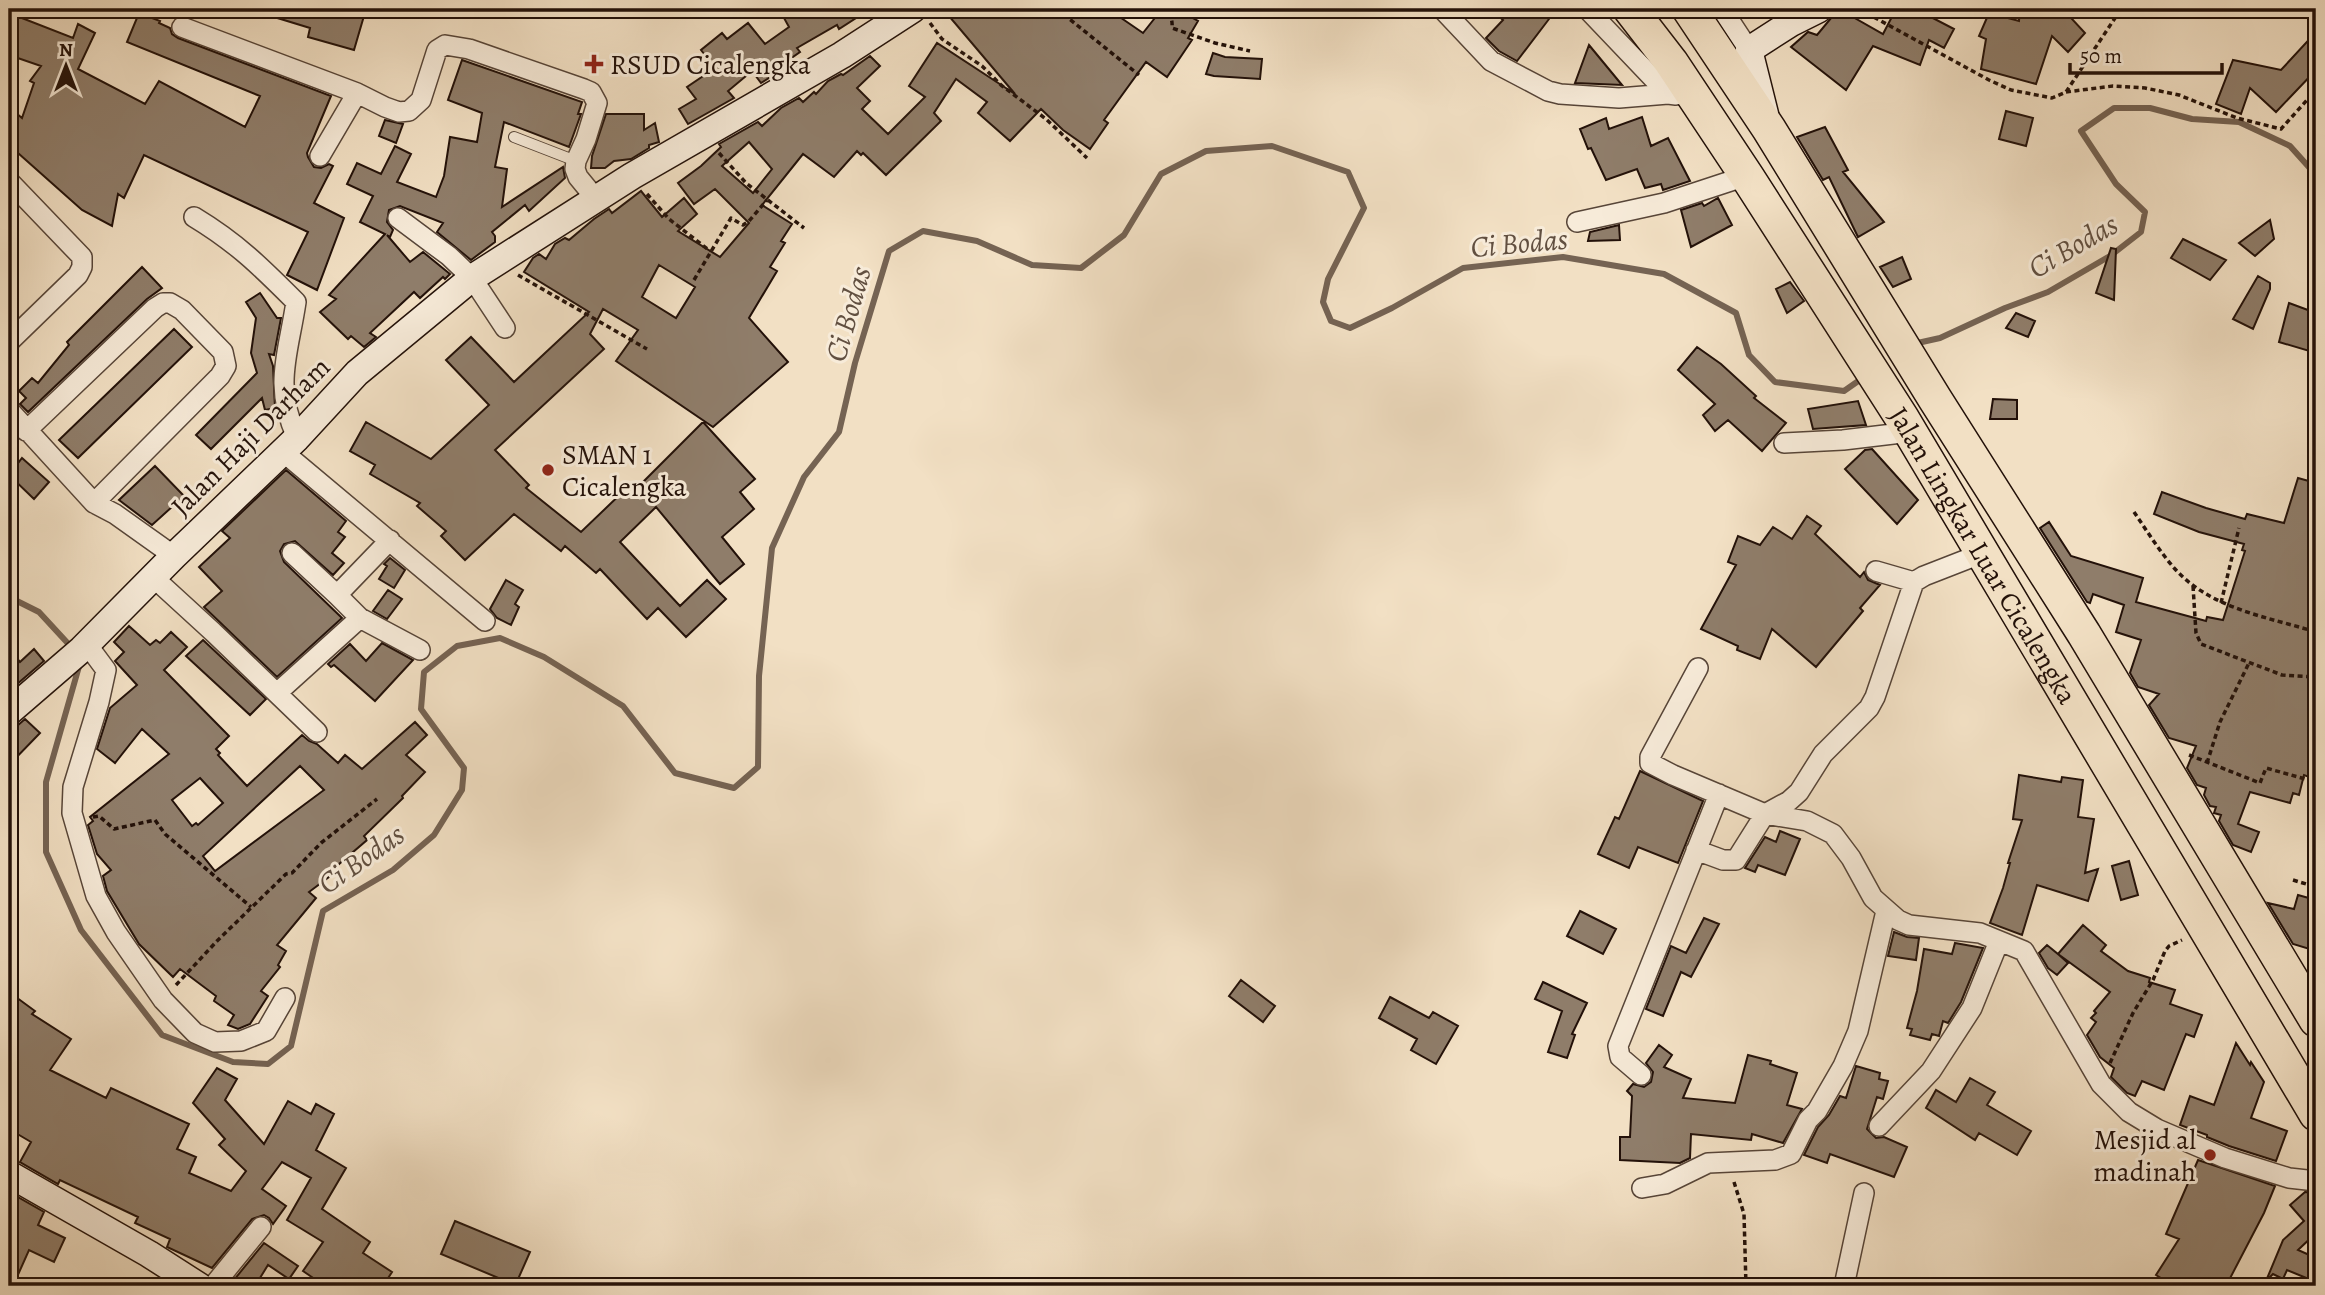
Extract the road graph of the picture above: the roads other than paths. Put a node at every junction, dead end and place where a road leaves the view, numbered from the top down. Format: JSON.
{"nodes":[{"id":1,"x":1442,"y":9,"type":"edge"},
{"id":2,"x":1587,"y":9,"type":"edge"},
{"id":3,"x":1630,"y":9,"type":"edge"},
{"id":4,"x":1689,"y":9,"type":"edge"},
{"id":5,"x":1722,"y":9,"type":"edge"},
{"id":6,"x":1819,"y":9,"type":"edge"},
{"id":7,"x":920,"y":14,"type":"edge"},
{"id":8,"x":181,"y":27,"type":"dead end"},
{"id":9,"x":1749,"y":50,"type":"junction"},
{"id":10,"x":357,"y":93,"type":"junction"},
{"id":11,"x":1680,"y":95,"type":"junction"},
{"id":12,"x":1769,"y":129,"type":"junction"},
{"id":13,"x":514,"y":136,"type":"dead end"},
{"id":14,"x":320,"y":156,"type":"dead end"},
{"id":15,"x":576,"y":160,"type":"junction"},
{"id":16,"x":1746,"y":176,"type":"junction"},
{"id":17,"x":9,"y":181,"type":"edge"},
{"id":18,"x":596,"y":199,"type":"junction"},
{"id":19,"x":194,"y":217,"type":"dead end"},
{"id":20,"x":398,"y":218,"type":"dead end"},
{"id":21,"x":1577,"y":222,"type":"dead end"},
{"id":22,"x":472,"y":278,"type":"junction"},
{"id":23,"x":505,"y":328,"type":"dead end"},
{"id":24,"x":9,"y":342,"type":"edge"},
{"id":25,"x":9,"y":410,"type":"edge"},
{"id":26,"x":1906,"y":425,"type":"junction"},
{"id":27,"x":26,"y":430,"type":"junction"},
{"id":28,"x":1784,"y":443,"type":"dead end"},
{"id":29,"x":290,"y":445,"type":"junction"},
{"id":30,"x":94,"y":503,"type":"junction"},
{"id":31,"x":390,"y":540,"type":"junction"},
{"id":32,"x":292,"y":553,"type":"dead end"},
{"id":33,"x":1983,"y":553,"type":"junction"},
{"id":34,"x":174,"y":556,"type":"junction"},
{"id":35,"x":1876,"y":571,"type":"dead end"},
{"id":36,"x":154,"y":578,"type":"junction"},
{"id":37,"x":1914,"y":583,"type":"junction"},
{"id":38,"x":337,"y":595,"type":"junction"},
{"id":39,"x":360,"y":618,"type":"junction"},
{"id":40,"x":485,"y":621,"type":"dead end"},
{"id":41,"x":84,"y":646,"type":"junction"},
{"id":42,"x":420,"y":650,"type":"dead end"},
{"id":43,"x":1699,"y":668,"type":"dead end"},
{"id":44,"x":276,"y":694,"type":"junction"},
{"id":45,"x":9,"y":712,"type":"edge"},
{"id":46,"x":317,"y":732,"type":"dead end"},
{"id":47,"x":1719,"y":794,"type":"junction"},
{"id":48,"x":1765,"y":814,"type":"junction"},
{"id":49,"x":1696,"y":850,"type":"junction"},
{"id":50,"x":1886,"y":911,"type":"junction"},
{"id":51,"x":1999,"y":941,"type":"junction"},
{"id":52,"x":285,"y":998,"type":"dead end"},
{"id":53,"x":2316,"y":1020,"type":"edge"},
{"id":54,"x":1641,"y":1075,"type":"dead end"},
{"id":55,"x":2316,"y":1114,"type":"edge"},
{"id":56,"x":1879,"y":1126,"type":"dead end"},
{"id":57,"x":9,"y":1174,"type":"edge"},
{"id":58,"x":2316,"y":1181,"type":"edge"},
{"id":59,"x":1642,"y":1188,"type":"dead end"},
{"id":60,"x":1864,"y":1193,"type":"dead end"},
{"id":61,"x":261,"y":1227,"type":"dead end"},
{"id":62,"x":199,"y":1286,"type":"edge"},
{"id":63,"x":214,"y":1286,"type":"edge"},
{"id":64,"x":1844,"y":1286,"type":"edge"}],
"edges":[{"from":1,"to":11,"type":"street"},
{"from":2,"to":11,"type":"street"},
{"from":3,"to":11,"type":"highway","name":"Jalan Lingkar Luar Cicalengka"},
{"from":4,"to":12,"type":"highway","name":"Jalan Lingkar Luar Cicalengka"},
{"from":5,"to":9,"type":"street"},
{"from":6,"to":9,"type":"street"},
{"from":7,"to":18,"type":"street","name":"Jalan Haji Darham"},
{"from":8,"to":10,"type":"street"},
{"from":9,"to":12,"type":"street"},
{"from":10,"to":14,"type":"street"},
{"from":10,"to":15,"type":"street"},
{"from":11,"to":16,"type":"highway","name":"Jalan Lingkar Luar Cicalengka"},
{"from":12,"to":53,"type":"highway","name":"Jalan Lingkar Luar Cicalengka"},
{"from":13,"to":15,"type":"lane"},
{"from":15,"to":18,"type":"street"},
{"from":16,"to":21,"type":"street"},
{"from":16,"to":26,"type":"highway","name":"Jalan Lingkar Luar Cicalengka"},
{"from":17,"to":24,"type":"street"},
{"from":18,"to":22,"type":"street","name":"Jalan Haji Darham"},
{"from":19,"to":29,"type":"street"},
{"from":20,"to":22,"type":"street"},
{"from":22,"to":23,"type":"street"},
{"from":22,"to":29,"type":"street","name":"Jalan Haji Darham"},
{"from":25,"to":27,"type":"street"},
{"from":26,"to":28,"type":"street"},
{"from":26,"to":33,"type":"highway","name":"Jalan Lingkar Luar Cicalengka"},
{"from":27,"to":30,"type":"street"},
{"from":27,"to":30,"type":"street"},
{"from":29,"to":31,"type":"street"},
{"from":29,"to":34,"type":"street","name":"Jalan Haji Darham"},
{"from":30,"to":34,"type":"street"},
{"from":31,"to":38,"type":"street"},
{"from":31,"to":40,"type":"street"},
{"from":32,"to":38,"type":"street"},
{"from":33,"to":37,"type":"street"},
{"from":33,"to":55,"type":"highway","name":"Jalan Lingkar Luar Cicalengka"},
{"from":34,"to":36,"type":"street","name":"Jalan Haji Darham"},
{"from":35,"to":37,"type":"street"},
{"from":36,"to":41,"type":"street","name":"Jalan Haji Darham"},
{"from":36,"to":44,"type":"street"},
{"from":37,"to":48,"type":"street"},
{"from":38,"to":39,"type":"street"},
{"from":39,"to":42,"type":"street"},
{"from":39,"to":44,"type":"street"},
{"from":41,"to":45,"type":"street","name":"Jalan Haji Darham"},
{"from":41,"to":52,"type":"street"},
{"from":43,"to":47,"type":"street"},
{"from":44,"to":46,"type":"street"},
{"from":47,"to":48,"type":"street"},
{"from":47,"to":49,"type":"street"},
{"from":48,"to":49,"type":"street"},
{"from":48,"to":50,"type":"street"},
{"from":49,"to":54,"type":"street"},
{"from":50,"to":51,"type":"street"},
{"from":50,"to":59,"type":"street"},
{"from":51,"to":56,"type":"street"},
{"from":51,"to":58,"type":"street"},
{"from":57,"to":62,"type":"street"},
{"from":60,"to":64,"type":"street"},
{"from":61,"to":63,"type":"street"}]}
